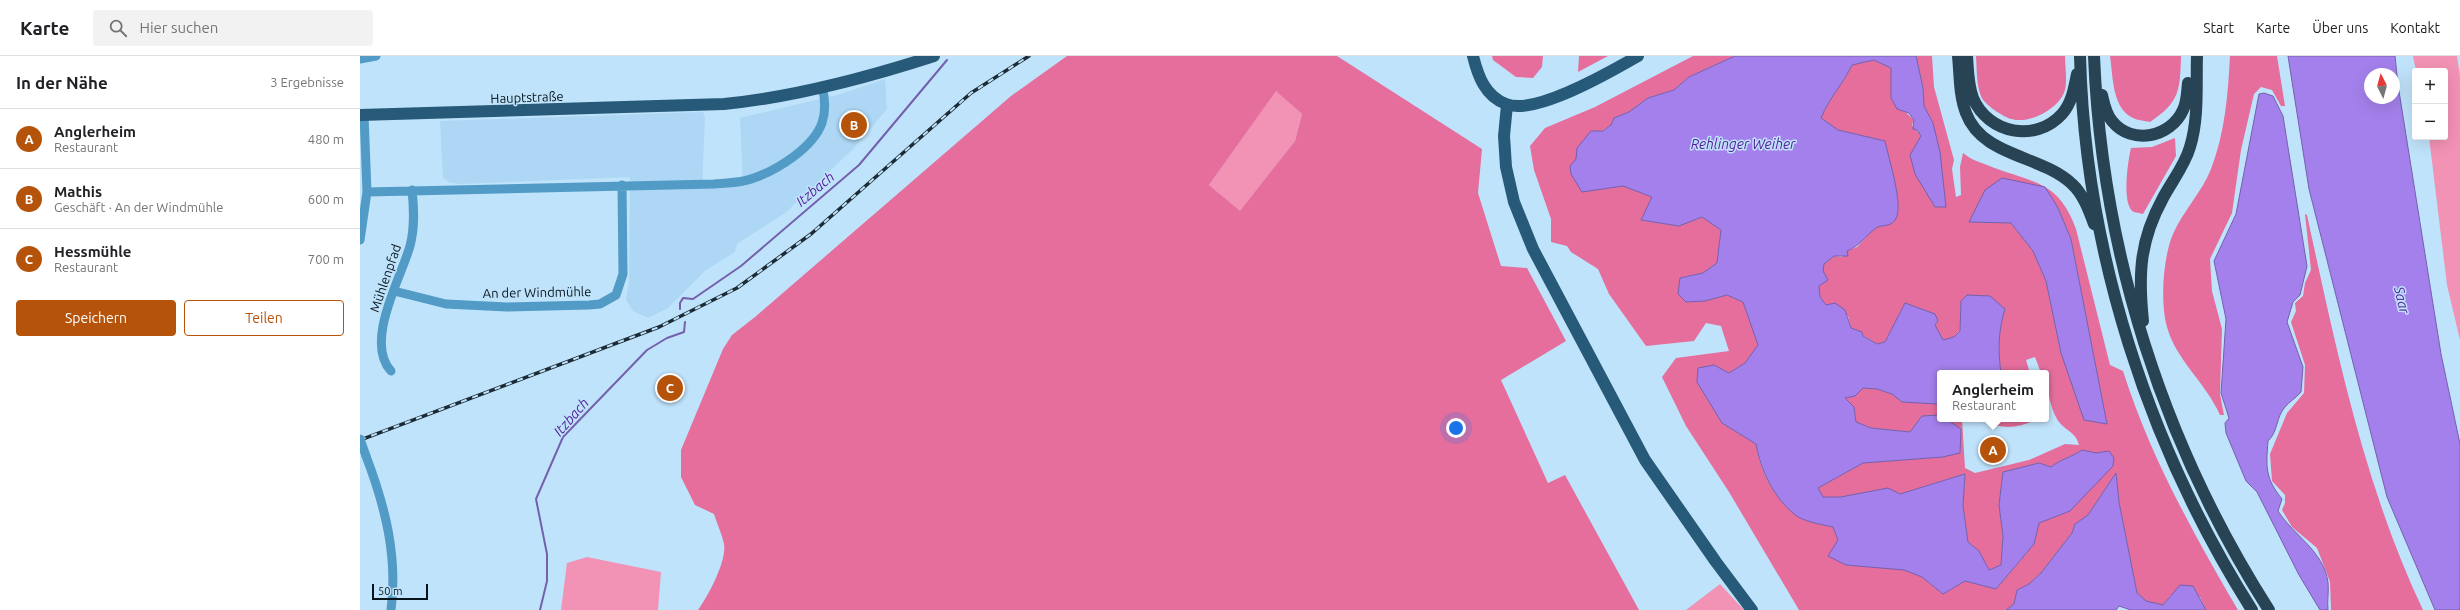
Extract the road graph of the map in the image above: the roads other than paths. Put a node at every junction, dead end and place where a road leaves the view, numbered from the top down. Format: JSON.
{"nodes":[{"id":1,"x":376,"y":56,"type":"edge"},
{"id":2,"x":934,"y":56,"type":"edge"},
{"id":3,"x":1473,"y":56,"type":"edge"},
{"id":4,"x":1638,"y":56,"type":"edge"},
{"id":5,"x":1958,"y":56,"type":"edge"},
{"id":6,"x":1967,"y":56,"type":"edge"},
{"id":7,"x":2189,"y":56,"type":"edge"},
{"id":8,"x":2197,"y":56,"type":"edge"},
{"id":9,"x":2080,"y":58,"type":"edge"},
{"id":10,"x":360,"y":59,"type":"edge"},
{"id":11,"x":2094,"y":61,"type":"edge"},
{"id":12,"x":822,"y":86,"type":"junction"},
{"id":13,"x":1507,"y":105,"type":"junction"},
{"id":14,"x":362,"y":115,"type":"edge"},
{"id":15,"x":622,"y":185,"type":"junction"},
{"id":16,"x":412,"y":190,"type":"junction"},
{"id":17,"x":367,"y":192,"type":"junction"},
{"id":18,"x":362,"y":218,"type":"edge"},
{"id":19,"x":360,"y":240,"type":"edge"},
{"id":20,"x":2108,"y":266,"type":"junction"},
{"id":21,"x":394,"y":291,"type":"junction"},
{"id":22,"x":2146,"y":349,"type":"junction"},
{"id":23,"x":391,"y":371,"type":"dead end"},
{"id":24,"x":360,"y":439,"type":"edge"},
{"id":25,"x":391,"y":610,"type":"edge"},
{"id":26,"x":1752,"y":610,"type":"edge"},
{"id":27,"x":2252,"y":610,"type":"edge"},
{"id":28,"x":2269,"y":610,"type":"edge"}],
"edges":[{"from":1,"to":10,"type":"street"},
{"from":2,"to":12,"type":"main road","name":"Hauptstraße"},
{"from":3,"to":13,"type":"main road"},
{"from":4,"to":13,"type":"main road"},
{"from":5,"to":20,"type":"highway"},
{"from":6,"to":9,"type":"highway"},
{"from":7,"to":11,"type":"highway"},
{"from":8,"to":22,"type":"highway"},
{"from":9,"to":20,"type":"highway"},
{"from":11,"to":22,"type":"highway"},
{"from":12,"to":14,"type":"main road","name":"Hauptstraße"},
{"from":12,"to":15,"type":"street"},
{"from":13,"to":26,"type":"main road"},
{"from":14,"to":17,"type":"street"},
{"from":15,"to":16,"type":"street"},
{"from":15,"to":21,"type":"street","name":"An der Windmühle"},
{"from":16,"to":17,"type":"street"},
{"from":16,"to":21,"type":"street","name":"Mühlenpfad"},
{"from":17,"to":18,"type":"street"},
{"from":18,"to":19,"type":"street"},
{"from":20,"to":27,"type":"highway"},
{"from":21,"to":23,"type":"street","name":"Mühlenpfad"},
{"from":22,"to":28,"type":"highway"},
{"from":24,"to":25,"type":"street","bridge":true}]}
